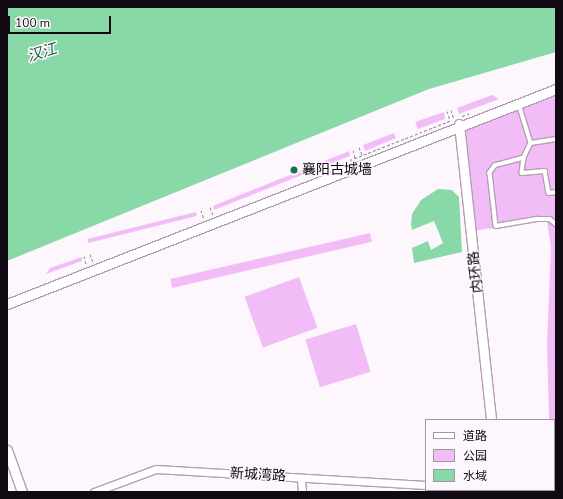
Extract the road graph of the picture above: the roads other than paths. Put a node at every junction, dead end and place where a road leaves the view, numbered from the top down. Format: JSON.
{"nodes":[{"id":1,"x":556,"y":88,"type":"edge"},
{"id":2,"x":518,"y":102,"type":"junction"},
{"id":3,"x":456,"y":121,"type":"junction"},
{"id":4,"x":556,"y":139,"type":"edge"},
{"id":5,"x":531,"y":143,"type":"junction"},
{"id":6,"x":524,"y":158,"type":"junction"},
{"id":7,"x":556,"y":192,"type":"edge"},
{"id":8,"x":556,"y":224,"type":"edge"},
{"id":9,"x":7,"y":304,"type":"edge"},
{"id":10,"x":491,"y":419,"type":"edge"},
{"id":11,"x":7,"y":450,"type":"edge"},
{"id":12,"x":301,"y":478,"type":"junction"},
{"id":13,"x":425,"y":485,"type":"edge"},
{"id":14,"x":22,"y":492,"type":"edge"},
{"id":15,"x":94,"y":492,"type":"edge"},
{"id":16,"x":302,"y":492,"type":"edge"}],
"edges":[{"from":1,"to":2,"type":"street"},
{"from":2,"to":3,"type":"street"},
{"from":2,"to":5,"type":"lane"},
{"from":3,"to":9,"type":"street"},
{"from":3,"to":10,"type":"street","name":"内环路"},
{"from":4,"to":5,"type":"lane"},
{"from":5,"to":6,"type":"lane"},
{"from":6,"to":7,"type":"lane"},
{"from":6,"to":8,"type":"lane"},
{"from":11,"to":14,"type":"street"},
{"from":12,"to":13,"type":"street","name":"新城湾路"},
{"from":12,"to":15,"type":"street","name":"新城湾路"},
{"from":12,"to":16,"type":"street"}]}
